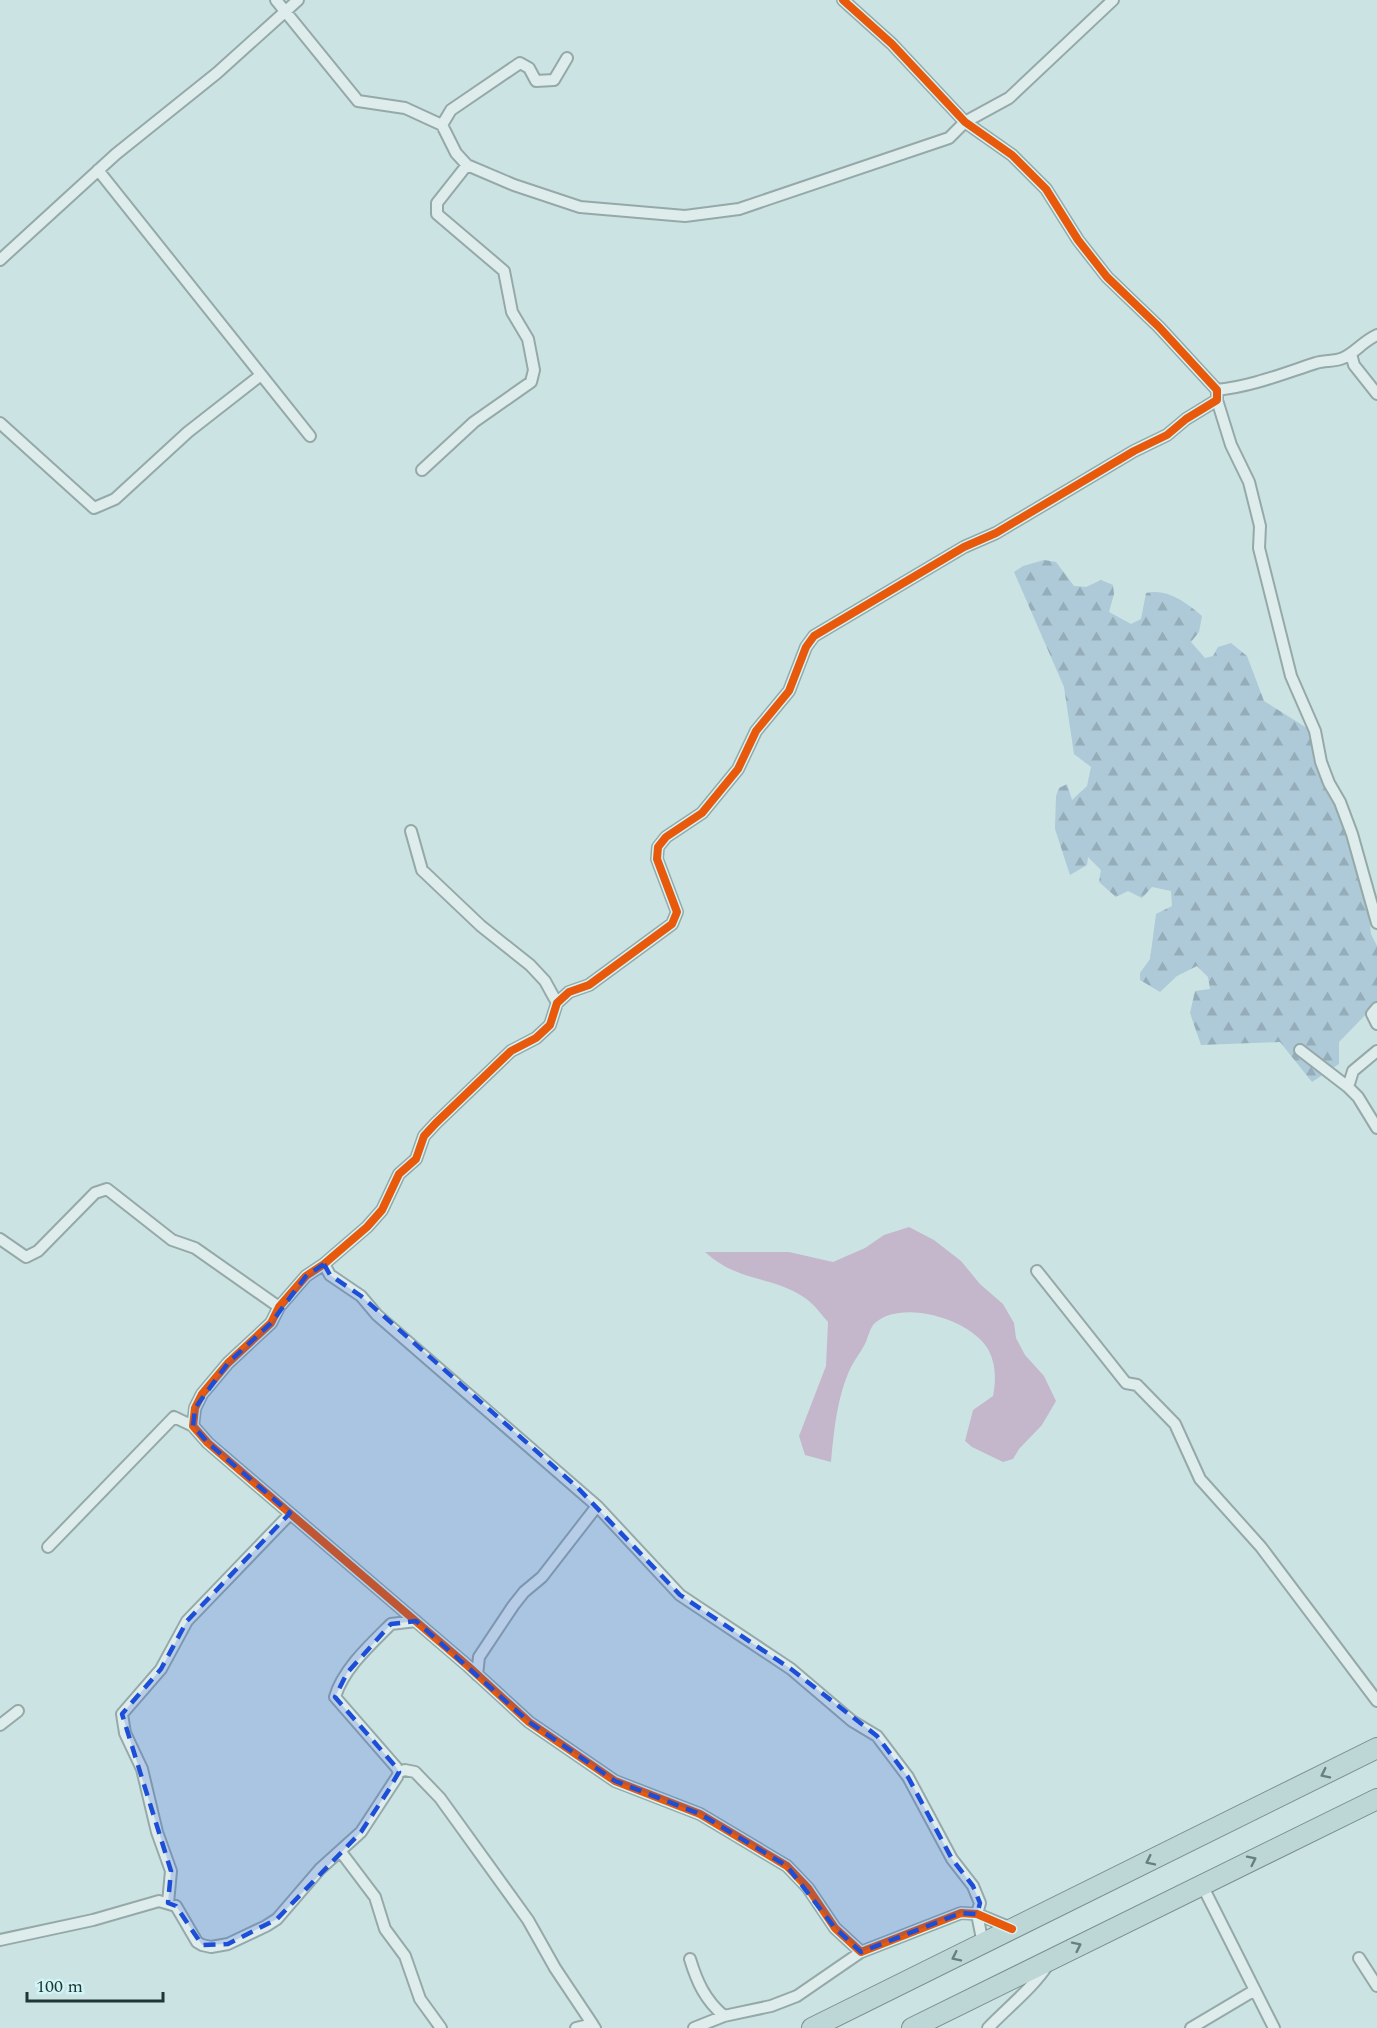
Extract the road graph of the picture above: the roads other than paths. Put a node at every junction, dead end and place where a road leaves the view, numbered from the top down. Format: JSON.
{"nodes":[{"id":1,"x":276,"y":0,"type":"edge"},
{"id":2,"x":298,"y":0,"type":"edge"},
{"id":3,"x":843,"y":0,"type":"edge"},
{"id":4,"x":1113,"y":0,"type":"edge"},
{"id":5,"x":285,"y":10,"type":"junction"},
{"id":6,"x":567,"y":58,"type":"dead end"},
{"id":7,"x":965,"y":122,"type":"junction"},
{"id":8,"x":441,"y":125,"type":"junction"},
{"id":9,"x":468,"y":165,"type":"junction"},
{"id":10,"x":98,"y":170,"type":"junction"},
{"id":11,"x":0,"y":260,"type":"edge"},
{"id":12,"x":1377,"y":335,"type":"edge"},
{"id":13,"x":1351,"y":354,"type":"junction"},
{"id":14,"x":261,"y":375,"type":"junction"},
{"id":15,"x":1377,"y":394,"type":"edge"},
{"id":16,"x":1217,"y":395,"type":"junction"},
{"id":17,"x":0,"y":423,"type":"edge"},
{"id":18,"x":310,"y":436,"type":"dead end"},
{"id":19,"x":422,"y":470,"type":"dead end"},
{"id":20,"x":411,"y":831,"type":"dead end"},
{"id":21,"x":1377,"y":923,"type":"edge"},
{"id":22,"x":557,"y":1003,"type":"junction"},
{"id":23,"x":1377,"y":1008,"type":"edge"},
{"id":24,"x":1377,"y":1024,"type":"edge"},
{"id":25,"x":1299,"y":1050,"type":"dead end"},
{"id":26,"x":1377,"y":1052,"type":"edge"},
{"id":27,"x":1348,"y":1087,"type":"junction"},
{"id":28,"x":1377,"y":1128,"type":"edge"},
{"id":29,"x":0,"y":1239,"type":"edge"},
{"id":30,"x":324,"y":1264,"type":"junction"},
{"id":31,"x":1037,"y":1272,"type":"dead end"},
{"id":32,"x":279,"y":1307,"type":"junction"},
{"id":33,"x":193,"y":1426,"type":"junction"},
{"id":34,"x":597,"y":1506,"type":"junction"},
{"id":35,"x":290,"y":1514,"type":"junction"},
{"id":36,"x":48,"y":1547,"type":"dead end"},
{"id":37,"x":416,"y":1621,"type":"junction"},
{"id":38,"x":477,"y":1674,"type":"junction"},
{"id":39,"x":1377,"y":1701,"type":"edge"},
{"id":40,"x":18,"y":1711,"type":"dead end"},
{"id":41,"x":0,"y":1725,"type":"edge"},
{"id":42,"x":1377,"y":1748,"type":"edge"},
{"id":43,"x":399,"y":1772,"type":"junction"},
{"id":44,"x":1377,"y":1799,"type":"edge"},
{"id":45,"x":341,"y":1852,"type":"junction"},
{"id":46,"x":1202,"y":1885,"type":"junction"},
{"id":47,"x":168,"y":1903,"type":"junction"},
{"id":48,"x":977,"y":1914,"type":"junction"},
{"id":49,"x":1012,"y":1929,"type":"junction"},
{"id":50,"x":0,"y":1941,"type":"edge"},
{"id":51,"x":983,"y":1944,"type":"junction"},
{"id":52,"x":861,"y":1952,"type":"junction"},
{"id":53,"x":1053,"y":1958,"type":"junction"},
{"id":54,"x":1359,"y":1958,"type":"dead end"},
{"id":55,"x":690,"y":1959,"type":"dead end"},
{"id":56,"x":1377,"y":1986,"type":"edge"},
{"id":57,"x":1255,"y":1990,"type":"junction"},
{"id":58,"x":724,"y":2016,"type":"junction"},
{"id":59,"x":594,"y":2026,"type":"edge"},
{"id":60,"x":441,"y":2028,"type":"edge"},
{"id":61,"x":576,"y":2028,"type":"edge"},
{"id":62,"x":694,"y":2028,"type":"edge"},
{"id":63,"x":812,"y":2028,"type":"edge"},
{"id":64,"x":912,"y":2028,"type":"edge"},
{"id":65,"x":988,"y":2028,"type":"edge"},
{"id":66,"x":1191,"y":2028,"type":"edge"},
{"id":67,"x":1274,"y":2028,"type":"edge"}],
"edges":[{"from":1,"to":5,"type":"street"},
{"from":2,"to":5,"type":"street"},
{"from":3,"to":7,"type":"street"},
{"from":4,"to":7,"type":"street"},
{"from":5,"to":8,"type":"street"},
{"from":5,"to":10,"type":"street"},
{"from":6,"to":8,"type":"street"},
{"from":7,"to":9,"type":"street"},
{"from":7,"to":16,"type":"street"},
{"from":8,"to":9,"type":"street"},
{"from":9,"to":19,"type":"street"},
{"from":10,"to":11,"type":"street"},
{"from":10,"to":14,"type":"street"},
{"from":12,"to":13,"type":"street"},
{"from":13,"to":15,"type":"street"},
{"from":13,"to":16,"type":"street"},
{"from":14,"to":17,"type":"street"},
{"from":14,"to":18,"type":"street"},
{"from":16,"to":21,"type":"street"},
{"from":16,"to":22,"type":"street"},
{"from":20,"to":22,"type":"street"},
{"from":22,"to":30,"type":"street"},
{"from":23,"to":24,"type":"street"},
{"from":25,"to":27,"type":"street"},
{"from":26,"to":27,"type":"street"},
{"from":27,"to":28,"type":"street"},
{"from":29,"to":32,"type":"street"},
{"from":30,"to":32,"type":"street"},
{"from":30,"to":34,"type":"street"},
{"from":31,"to":39,"type":"street"},
{"from":32,"to":33,"type":"street"},
{"from":33,"to":35,"type":"street"},
{"from":33,"to":36,"type":"street"},
{"from":34,"to":38,"type":"street"},
{"from":34,"to":48,"type":"street"},
{"from":35,"to":37,"type":"street"},
{"from":35,"to":47,"type":"street"},
{"from":37,"to":38,"type":"street"},
{"from":37,"to":43,"type":"street"},
{"from":38,"to":52,"type":"street"},
{"from":40,"to":41,"type":"street"},
{"from":42,"to":49,"type":"highway","one_way":true},
{"from":43,"to":45,"type":"street"},
{"from":43,"to":59,"type":"street"},
{"from":46,"to":44,"type":"highway","one_way":true},
{"from":45,"to":47,"type":"street"},
{"from":45,"to":60,"type":"street"},
{"from":53,"to":46,"type":"highway","one_way":true},
{"from":46,"to":57,"type":"street"},
{"from":47,"to":50,"type":"street"},
{"from":48,"to":49,"type":"street"},
{"from":48,"to":51,"type":"street"},
{"from":48,"to":52,"type":"street"},
{"from":49,"to":51,"type":"highway"},
{"from":51,"to":63,"type":"highway","one_way":true},
{"from":52,"to":58,"type":"street"},
{"from":53,"to":64,"type":"highway"},
{"from":53,"to":65,"type":"street"},
{"from":54,"to":56,"type":"street"},
{"from":55,"to":58,"type":"street"},
{"from":57,"to":66,"type":"street"},
{"from":57,"to":67,"type":"street"},
{"from":58,"to":62,"type":"street"},
{"from":59,"to":61,"type":"street"}]}
